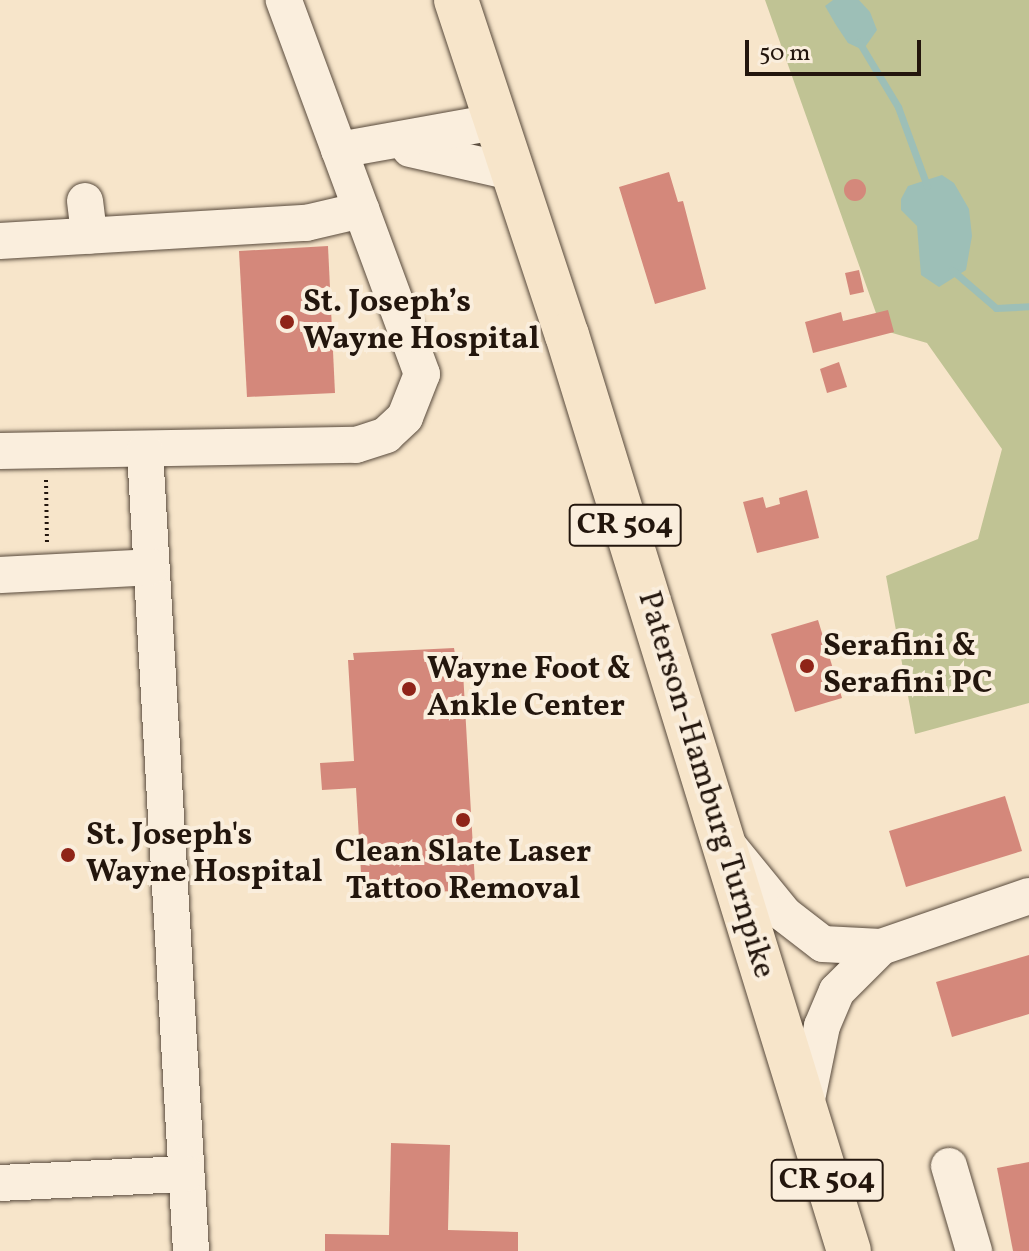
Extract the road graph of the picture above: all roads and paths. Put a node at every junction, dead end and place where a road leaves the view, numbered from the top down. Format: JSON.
{"nodes":[{"id":1,"x":284,"y":0,"type":"edge"},
{"id":2,"x":456,"y":0,"type":"edge"},
{"id":3,"x":495,"y":122,"type":"junction"},
{"id":4,"x":381,"y":145,"type":"junction"},
{"id":5,"x":339,"y":150,"type":"junction"},
{"id":6,"x":512,"y":172,"type":"junction"},
{"id":7,"x":362,"y":210,"type":"junction"},
{"id":8,"x":0,"y":241,"type":"edge"},
{"id":9,"x":0,"y":451,"type":"edge"},
{"id":10,"x":145,"y":451,"type":"junction"},
{"id":11,"x":46,"y":475,"type":"dead end"},
{"id":12,"x":47,"y":554,"type":"dead end"},
{"id":13,"x":151,"y":567,"type":"junction"},
{"id":14,"x":0,"y":575,"type":"edge"},
{"id":15,"x":722,"y":838,"type":"junction"},
{"id":16,"x":1029,"y":896,"type":"edge"},
{"id":17,"x":881,"y":947,"type":"junction"},
{"id":18,"x":805,"y":1109,"type":"junction"},
{"id":19,"x":949,"y":1166,"type":"dead end"},
{"id":20,"x":186,"y":1174,"type":"junction"},
{"id":21,"x":0,"y":1183,"type":"edge"},
{"id":22,"x":191,"y":1251,"type":"edge"},
{"id":23,"x":849,"y":1251,"type":"edge"},
{"id":24,"x":974,"y":1251,"type":"edge"}],
"edges":[{"from":1,"to":5,"type":"street"},
{"from":2,"to":3,"type":"main road","name":"Paterson-Hamburg Turnpike","number":"CR 504"},
{"from":3,"to":4,"type":"street"},
{"from":3,"to":6,"type":"main road","name":"Paterson-Hamburg Turnpike","number":"CR 504"},
{"from":4,"to":5,"type":"street"},
{"from":4,"to":6,"type":"street"},
{"from":5,"to":7,"type":"street"},
{"from":6,"to":15,"type":"main road","name":"Paterson-Hamburg Turnpike","number":"CR 504"},
{"from":7,"to":8,"type":"street"},
{"from":7,"to":10,"type":"street"},
{"from":9,"to":10,"type":"street"},
{"from":10,"to":13,"type":"street"},
{"from":11,"to":12,"type":"path"},
{"from":13,"to":14,"type":"street"},
{"from":13,"to":20,"type":"street"},
{"from":15,"to":17,"type":"street"},
{"from":15,"to":18,"type":"main road","name":"Paterson-Hamburg Turnpike","number":"CR 504"},
{"from":16,"to":17,"type":"street"},
{"from":17,"to":18,"type":"street"},
{"from":18,"to":23,"type":"main road","name":"Paterson-Hamburg Turnpike","number":"CR 504"},
{"from":19,"to":24,"type":"street"},
{"from":20,"to":21,"type":"street"},
{"from":20,"to":22,"type":"street"}]}
